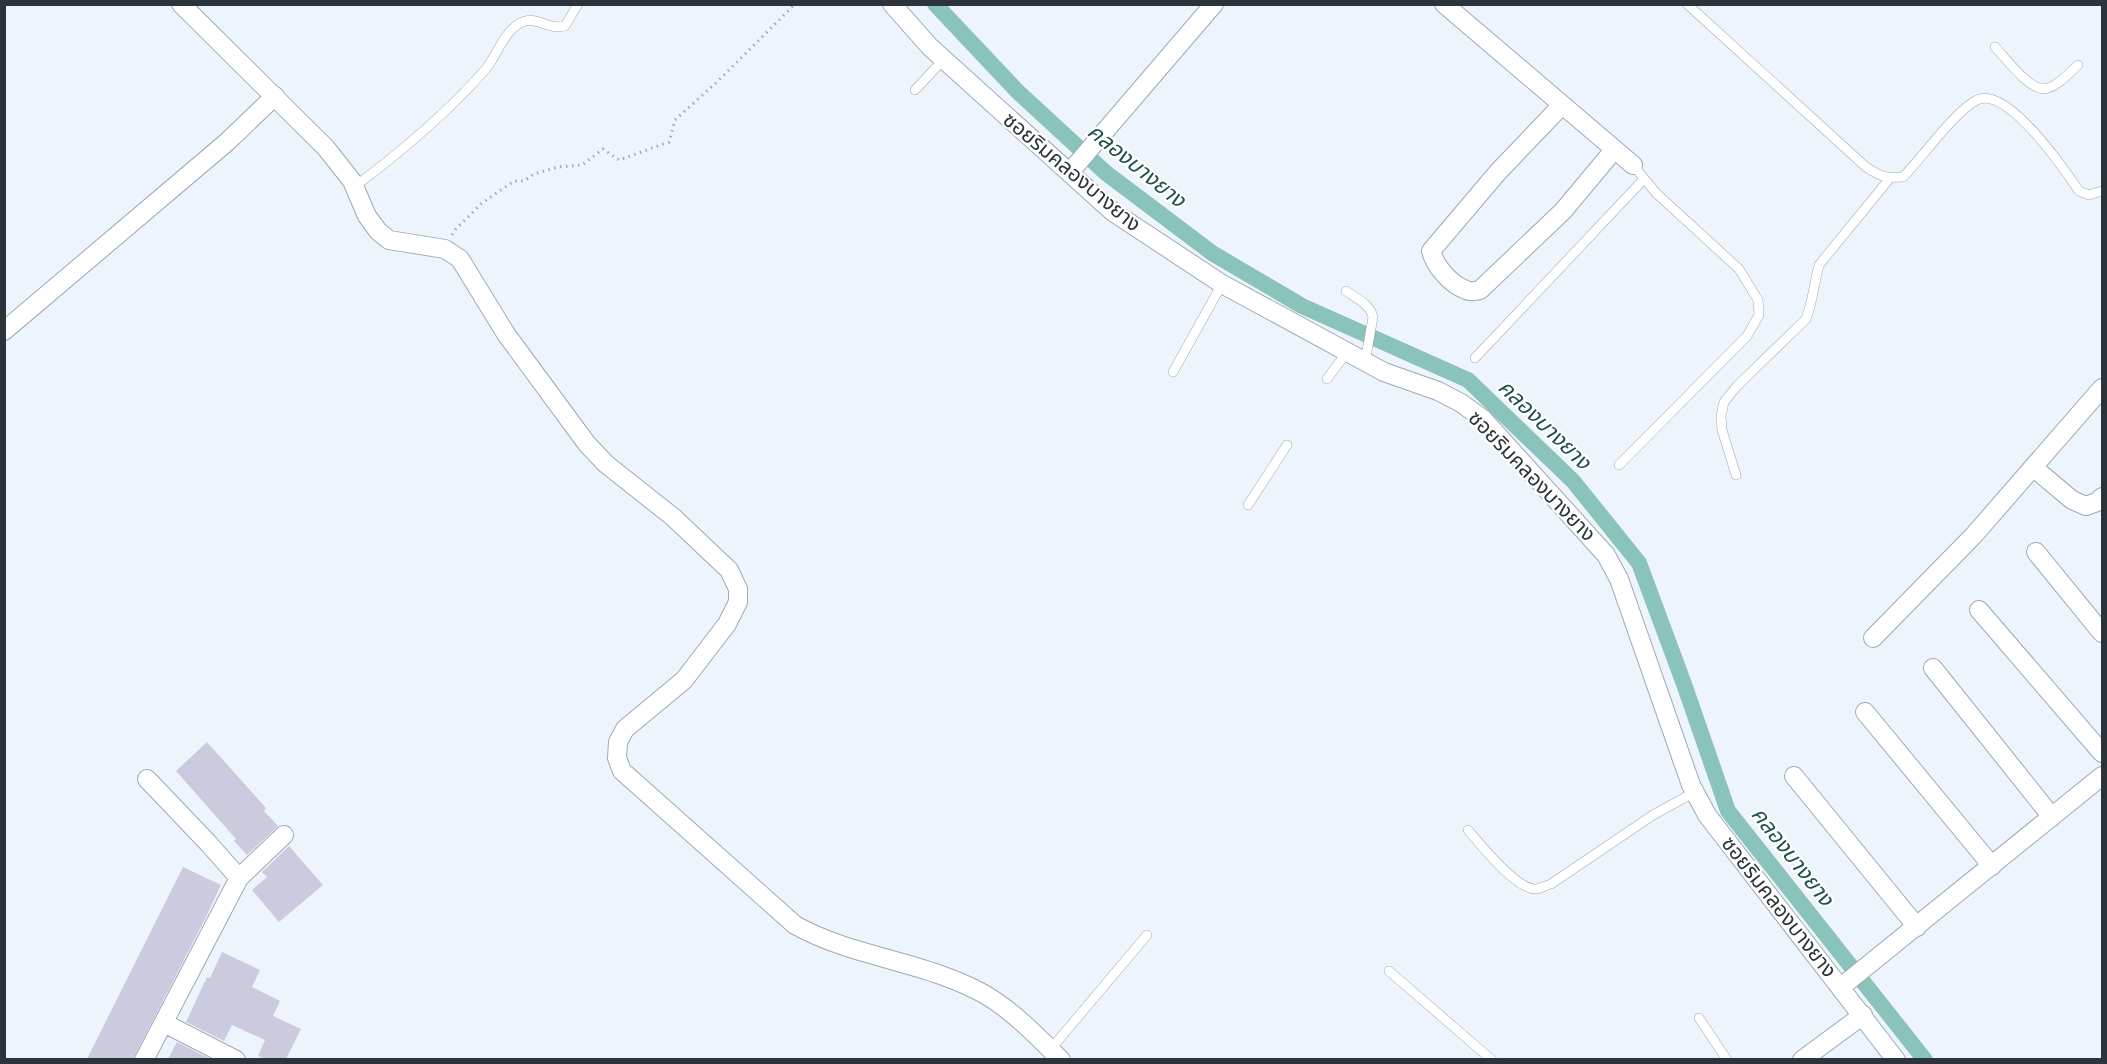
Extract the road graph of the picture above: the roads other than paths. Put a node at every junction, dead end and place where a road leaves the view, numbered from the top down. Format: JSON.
{"nodes":[{"id":1,"x":181,"y":4,"type":"edge"},
{"id":2,"x":578,"y":4,"type":"edge"},
{"id":3,"x":892,"y":4,"type":"edge"},
{"id":4,"x":1214,"y":4,"type":"edge"},
{"id":5,"x":1444,"y":4,"type":"edge"},
{"id":6,"x":1687,"y":4,"type":"edge"},
{"id":7,"x":1995,"y":47,"type":"dead end"},
{"id":8,"x":944,"y":60,"type":"junction"},
{"id":9,"x":2078,"y":65,"type":"dead end"},
{"id":10,"x":915,"y":90,"type":"dead end"},
{"id":11,"x":275,"y":96,"type":"junction"},
{"id":12,"x":1562,"y":105,"type":"junction"},
{"id":13,"x":1614,"y":150,"type":"junction"},
{"id":14,"x":1073,"y":169,"type":"junction"},
{"id":15,"x":1639,"y":172,"type":"junction"},
{"id":16,"x":1890,"y":178,"type":"junction"},
{"id":17,"x":354,"y":186,"type":"junction"},
{"id":18,"x":2103,"y":191,"type":"edge"},
{"id":19,"x":1222,"y":284,"type":"junction"},
{"id":20,"x":1346,"y":291,"type":"dead end"},
{"id":21,"x":4,"y":331,"type":"edge"},
{"id":22,"x":1347,"y":352,"type":"junction"},
{"id":23,"x":1367,"y":353,"type":"junction"},
{"id":24,"x":1475,"y":358,"type":"dead end"},
{"id":25,"x":1173,"y":372,"type":"dead end"},
{"id":26,"x":1327,"y":379,"type":"dead end"},
{"id":27,"x":2103,"y":388,"type":"edge"},
{"id":28,"x":1287,"y":445,"type":"dead end"},
{"id":29,"x":1619,"y":465,"type":"dead end"},
{"id":30,"x":2033,"y":467,"type":"junction"},
{"id":31,"x":1736,"y":475,"type":"dead end"},
{"id":32,"x":2103,"y":496,"type":"edge"},
{"id":33,"x":1248,"y":505,"type":"dead end"},
{"id":34,"x":2036,"y":552,"type":"dead end"},
{"id":35,"x":1979,"y":610,"type":"dead end"},
{"id":36,"x":2103,"y":633,"type":"edge"},
{"id":37,"x":1873,"y":638,"type":"dead end"},
{"id":38,"x":1933,"y":668,"type":"dead end"},
{"id":39,"x":1865,"y":712,"type":"dead end"},
{"id":40,"x":2103,"y":753,"type":"edge"},
{"id":41,"x":1794,"y":776,"type":"dead end"},
{"id":42,"x":2103,"y":776,"type":"edge"},
{"id":43,"x":147,"y":779,"type":"dead end"},
{"id":44,"x":1695,"y":792,"type":"junction"},
{"id":45,"x":2052,"y":817,"type":"junction"},
{"id":46,"x":1468,"y":830,"type":"dead end"},
{"id":47,"x":284,"y":835,"type":"dead end"},
{"id":48,"x":1992,"y":866,"type":"junction"},
{"id":49,"x":239,"y":878,"type":"junction"},
{"id":50,"x":1917,"y":927,"type":"junction"},
{"id":51,"x":1147,"y":935,"type":"dead end"},
{"id":52,"x":1389,"y":971,"type":"dead end"},
{"id":53,"x":1848,"y":982,"type":"junction"},
{"id":54,"x":1863,"y":1015,"type":"junction"},
{"id":55,"x":1699,"y":1018,"type":"dead end"},
{"id":56,"x":164,"y":1023,"type":"junction"},
{"id":57,"x":1055,"y":1055,"type":"edge"},
{"id":58,"x":144,"y":1059,"type":"edge"},
{"id":59,"x":236,"y":1059,"type":"edge"},
{"id":60,"x":1491,"y":1059,"type":"edge"},
{"id":61,"x":1727,"y":1059,"type":"edge"},
{"id":62,"x":1803,"y":1059,"type":"edge"},
{"id":63,"x":1896,"y":1059,"type":"edge"}],
"edges":[{"from":1,"to":11,"type":"street"},
{"from":2,"to":17,"type":"lane"},
{"from":3,"to":8,"type":"street","name":"ซอยริมคลองบางยาง"},
{"from":4,"to":14,"type":"street"},
{"from":5,"to":12,"type":"street"},
{"from":6,"to":16,"type":"lane"},
{"from":7,"to":9,"type":"lane"},
{"from":8,"to":10,"type":"lane"},
{"from":8,"to":14,"type":"street","name":"ซอยริมคลองบางยาง"},
{"from":11,"to":17,"type":"street"},
{"from":11,"to":21,"type":"street"},
{"from":12,"to":13,"type":"street"},
{"from":12,"to":13,"type":"street"},
{"from":13,"to":15,"type":"street"},
{"from":14,"to":19,"type":"street","name":"ซอยริมคลองบางยาง"},
{"from":15,"to":24,"type":"lane"},
{"from":15,"to":29,"type":"lane"},
{"from":16,"to":18,"type":"lane"},
{"from":16,"to":31,"type":"lane"},
{"from":17,"to":57,"type":"street"},
{"from":19,"to":22,"type":"street","name":"ซอยริมคลองบางยาง"},
{"from":19,"to":25,"type":"lane"},
{"from":20,"to":23,"type":"lane"},
{"from":22,"to":23,"type":"street","name":"ซอยริมคลองบางยาง"},
{"from":22,"to":26,"type":"lane"},
{"from":23,"to":44,"type":"street","name":"ซอยริมคลองบางยาง"},
{"from":27,"to":30,"type":"street"},
{"from":28,"to":33,"type":"lane"},
{"from":30,"to":32,"type":"street"},
{"from":30,"to":37,"type":"street"},
{"from":34,"to":36,"type":"street"},
{"from":35,"to":40,"type":"street"},
{"from":38,"to":45,"type":"street"},
{"from":39,"to":48,"type":"street"},
{"from":41,"to":50,"type":"street"},
{"from":42,"to":45,"type":"street"},
{"from":43,"to":49,"type":"street"},
{"from":44,"to":46,"type":"lane"},
{"from":44,"to":53,"type":"street","name":"ซอยริมคลองบางยาง"},
{"from":45,"to":48,"type":"street"},
{"from":47,"to":49,"type":"street"},
{"from":48,"to":50,"type":"street"},
{"from":49,"to":56,"type":"street"},
{"from":50,"to":53,"type":"street"},
{"from":51,"to":57,"type":"lane"},
{"from":52,"to":60,"type":"lane"},
{"from":53,"to":54,"type":"street","name":"ซอยริมคลองบางยาง"},
{"from":54,"to":62,"type":"street"},
{"from":54,"to":63,"type":"street","name":"ซอยริมคลองบางยาง"},
{"from":55,"to":61,"type":"lane"},
{"from":56,"to":58,"type":"street"},
{"from":56,"to":59,"type":"street"}]}
